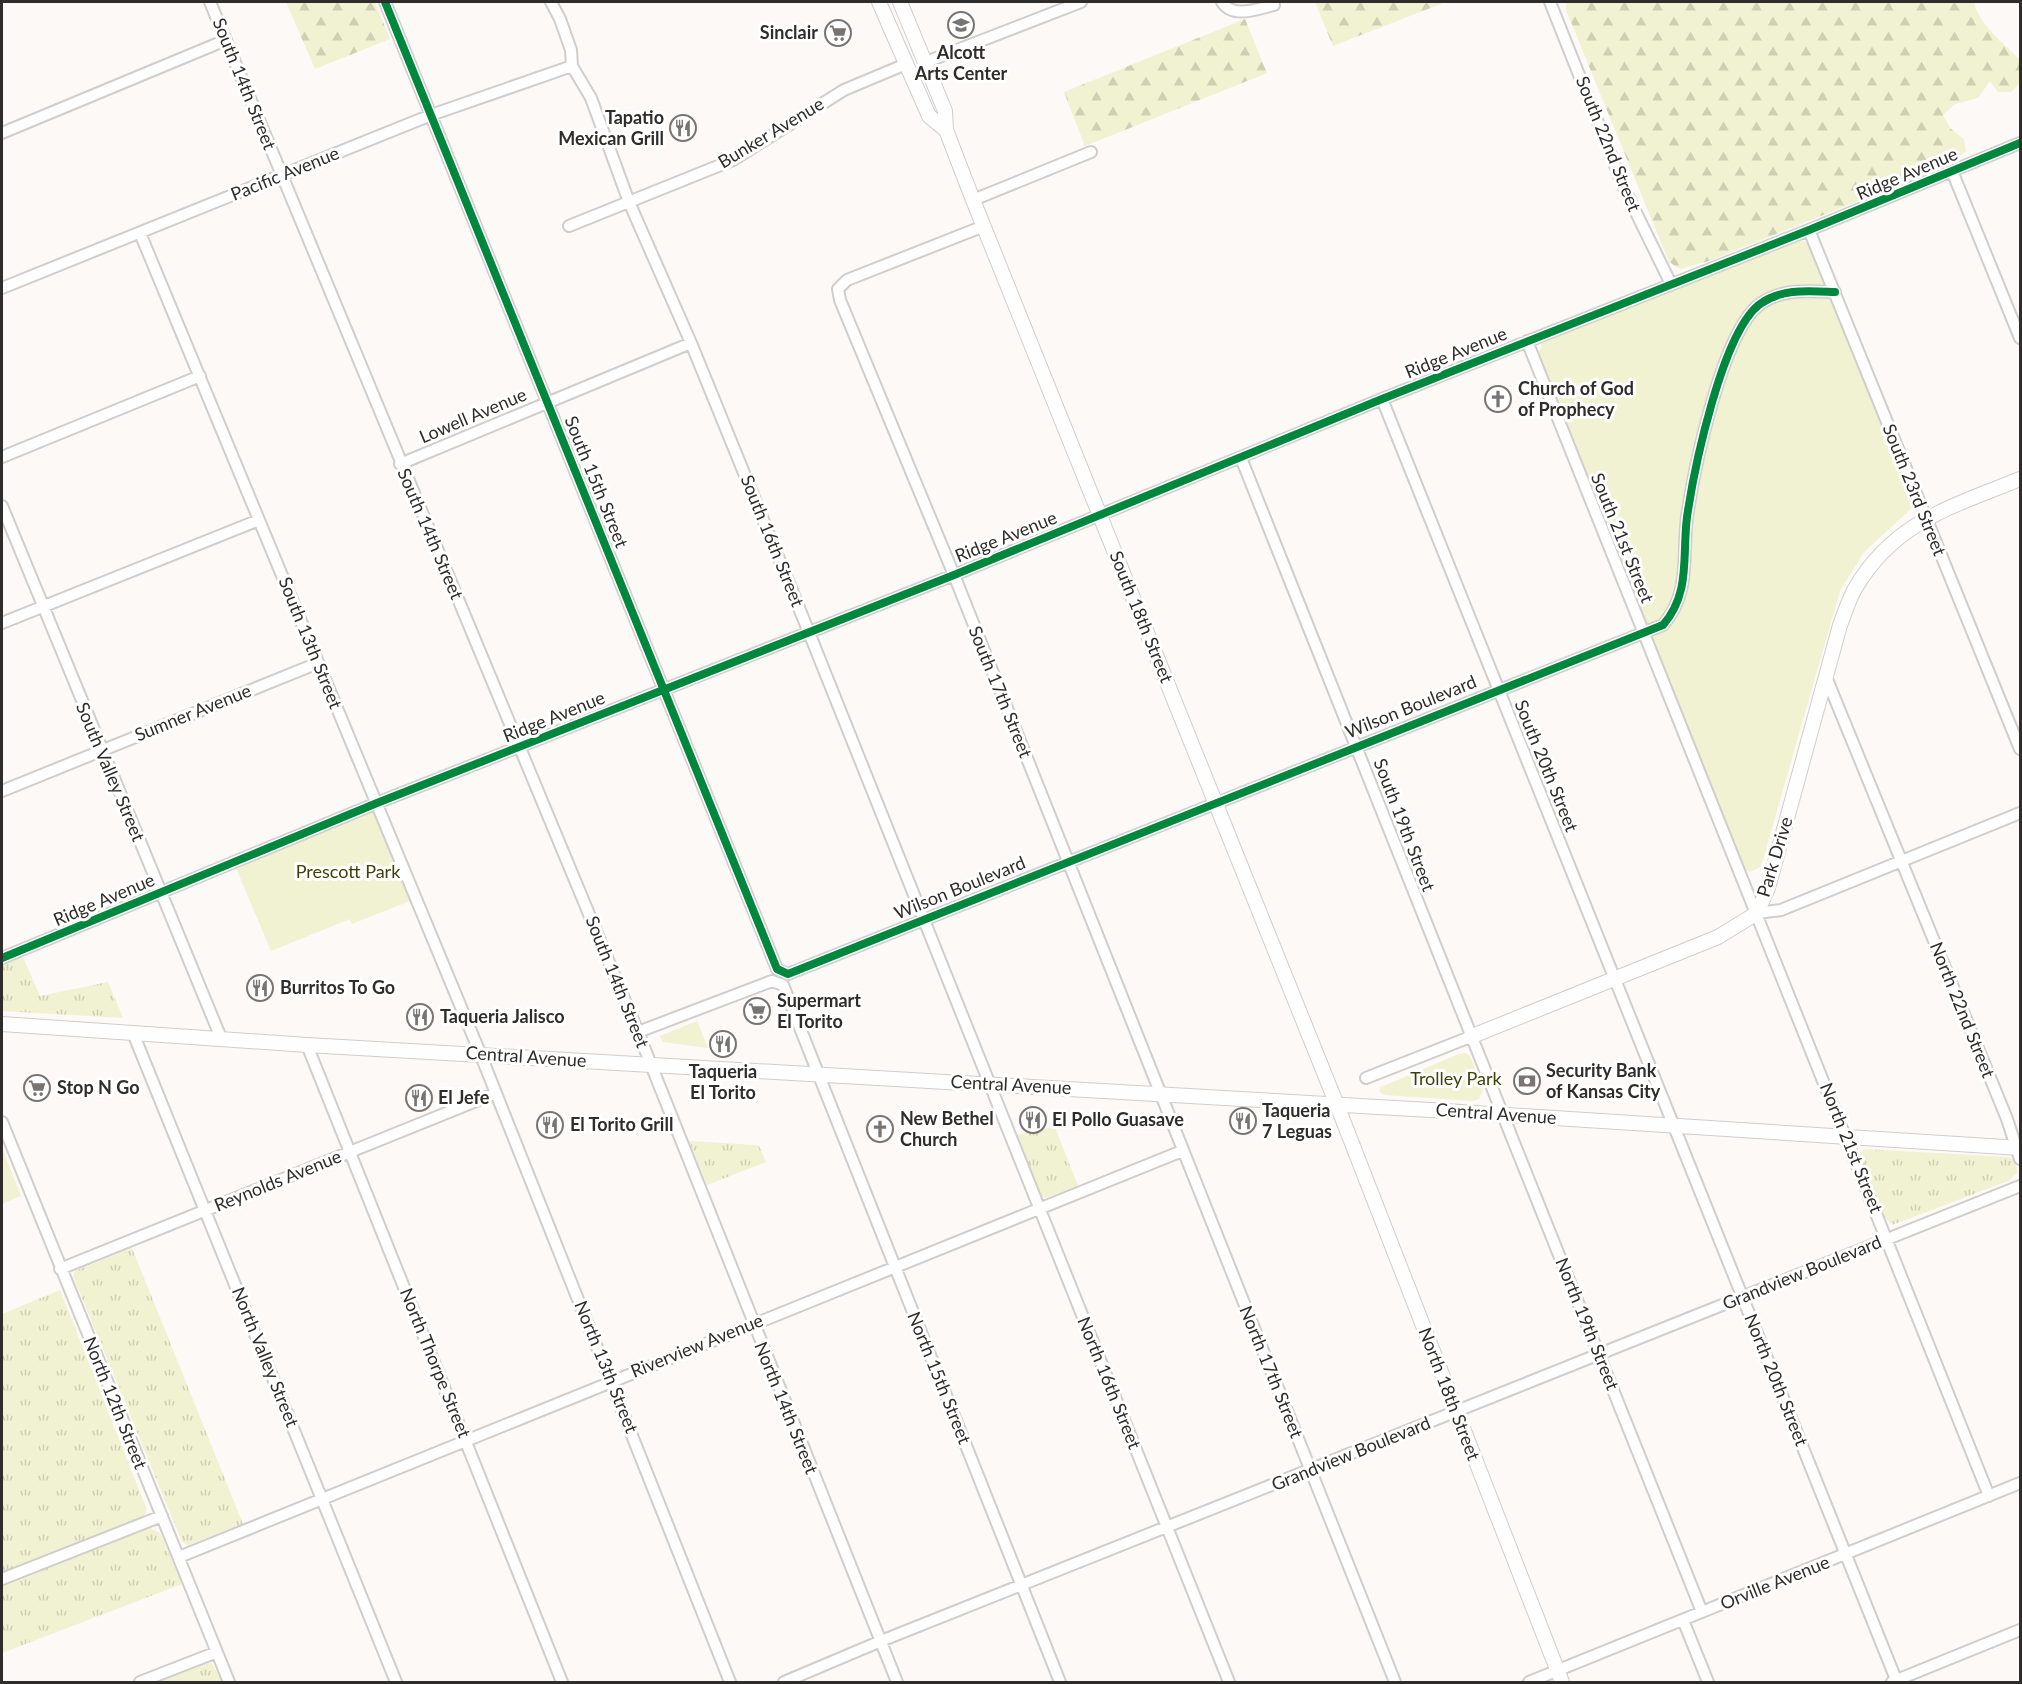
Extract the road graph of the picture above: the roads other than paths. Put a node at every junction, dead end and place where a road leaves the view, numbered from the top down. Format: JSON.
{"nodes":[{"id":1,"x":210,"y":2,"type":"edge"},
{"id":2,"x":385,"y":2,"type":"edge"},
{"id":3,"x":551,"y":2,"type":"edge"},
{"id":4,"x":879,"y":2,"type":"edge"},
{"id":5,"x":900,"y":2,"type":"edge"},
{"id":6,"x":1081,"y":2,"type":"edge"},
{"id":7,"x":1222,"y":2,"type":"edge"},
{"id":8,"x":1551,"y":2,"type":"edge"},
{"id":9,"x":1274,"y":5,"type":"dead end"},
{"id":10,"x":226,"y":40,"type":"junction"},
{"id":11,"x":926,"y":62,"type":"junction"},
{"id":12,"x":906,"y":64,"type":"junction"},
{"id":13,"x":572,"y":66,"type":"junction"},
{"id":14,"x":431,"y":115,"type":"junction"},
{"id":15,"x":946,"y":130,"type":"junction"},
{"id":16,"x":2,"y":133,"type":"edge"},
{"id":17,"x":2020,"y":143,"type":"edge"},
{"id":18,"x":1090,"y":152,"type":"dead end"},
{"id":19,"x":1952,"y":171,"type":"junction"},
{"id":20,"x":282,"y":175,"type":"junction"},
{"id":21,"x":973,"y":200,"type":"junction"},
{"id":22,"x":629,"y":202,"type":"junction"},
{"id":23,"x":569,"y":226,"type":"dead end"},
{"id":24,"x":984,"y":226,"type":"junction"},
{"id":25,"x":1809,"y":230,"type":"junction"},
{"id":26,"x":140,"y":232,"type":"junction"},
{"id":27,"x":1671,"y":284,"type":"junction"},
{"id":28,"x":2,"y":288,"type":"edge"},
{"id":29,"x":1834,"y":292,"type":"junction"},
{"id":30,"x":2020,"y":338,"type":"edge"},
{"id":31,"x":1527,"y":341,"type":"junction"},
{"id":32,"x":691,"y":343,"type":"junction"},
{"id":33,"x":200,"y":376,"type":"junction"},
{"id":34,"x":1382,"y":399,"type":"junction"},
{"id":35,"x":548,"y":401,"type":"junction"},
{"id":36,"x":2,"y":457,"type":"edge"},
{"id":37,"x":1241,"y":458,"type":"junction"},
{"id":38,"x":400,"y":464,"type":"junction"},
{"id":39,"x":2020,"y":479,"type":"edge"},
{"id":40,"x":2,"y":506,"type":"edge"},
{"id":41,"x":1101,"y":515,"type":"junction"},
{"id":42,"x":1925,"y":517,"type":"junction"},
{"id":43,"x":259,"y":520,"type":"junction"},
{"id":44,"x":954,"y":575,"type":"junction"},
{"id":45,"x":42,"y":606,"type":"junction"},
{"id":46,"x":2,"y":623,"type":"edge"},
{"id":47,"x":808,"y":630,"type":"junction"},
{"id":48,"x":1644,"y":633,"type":"junction"},
{"id":49,"x":318,"y":663,"type":"junction"},
{"id":50,"x":1826,"y":677,"type":"junction"},
{"id":51,"x":1499,"y":689,"type":"junction"},
{"id":52,"x":664,"y":690,"type":"junction"},
{"id":53,"x":1356,"y":745,"type":"junction"},
{"id":54,"x":520,"y":747,"type":"junction"},
{"id":55,"x":2020,"y":749,"type":"edge"},
{"id":56,"x":101,"y":750,"type":"junction"},
{"id":57,"x":2,"y":791,"type":"edge"},
{"id":58,"x":377,"y":803,"type":"junction"},
{"id":59,"x":1215,"y":803,"type":"junction"},
{"id":60,"x":2020,"y":813,"type":"edge"},
{"id":61,"x":1068,"y":861,"type":"junction"},
{"id":62,"x":1901,"y":861,"type":"junction"},
{"id":63,"x":160,"y":892,"type":"junction"},
{"id":64,"x":1757,"y":914,"type":"junction"},
{"id":65,"x":925,"y":919,"type":"junction"},
{"id":66,"x":1765,"y":933,"type":"joint"},
{"id":67,"x":2,"y":958,"type":"edge"},
{"id":68,"x":782,"y":971,"type":"joint"},
{"id":69,"x":1616,"y":978,"type":"junction"},
{"id":70,"x":2,"y":1024,"type":"edge"},
{"id":71,"x":638,"y":1032,"type":"junction"},
{"id":72,"x":133,"y":1033,"type":"junction"},
{"id":73,"x":1470,"y":1037,"type":"junction"},
{"id":74,"x":221,"y":1038,"type":"junction"},
{"id":75,"x":307,"y":1045,"type":"junction"},
{"id":76,"x":480,"y":1053,"type":"junction"},
{"id":77,"x":652,"y":1065,"type":"junction"},
{"id":78,"x":818,"y":1073,"type":"junction"},
{"id":79,"x":1366,"y":1078,"type":"dead end"},
{"id":80,"x":990,"y":1084,"type":"junction"},
{"id":81,"x":495,"y":1093,"type":"junction"},
{"id":82,"x":1162,"y":1094,"type":"junction"},
{"id":83,"x":1337,"y":1105,"type":"junction"},
{"id":84,"x":1503,"y":1114,"type":"junction"},
{"id":85,"x":2,"y":1122,"type":"edge"},
{"id":86,"x":1674,"y":1126,"type":"junction"},
{"id":87,"x":1846,"y":1137,"type":"junction"},
{"id":88,"x":1182,"y":1151,"type":"junction"},
{"id":89,"x":349,"y":1152,"type":"junction"},
{"id":90,"x":2019,"y":1152,"type":"edge"},
{"id":91,"x":2020,"y":1186,"type":"edge"},
{"id":92,"x":1038,"y":1209,"type":"junction"},
{"id":93,"x":205,"y":1211,"type":"junction"},
{"id":94,"x":1887,"y":1239,"type":"junction"},
{"id":95,"x":895,"y":1266,"type":"junction"},
{"id":96,"x":60,"y":1269,"type":"junction"},
{"id":97,"x":1743,"y":1296,"type":"junction"},
{"id":98,"x":752,"y":1324,"type":"junction"},
{"id":99,"x":1599,"y":1354,"type":"junction"},
{"id":100,"x":612,"y":1380,"type":"junction"},
{"id":101,"x":1455,"y":1412,"type":"junction"},
{"id":102,"x":467,"y":1440,"type":"junction"},
{"id":103,"x":1310,"y":1471,"type":"junction"},
{"id":104,"x":2020,"y":1483,"type":"edge"},
{"id":105,"x":1989,"y":1496,"type":"junction"},
{"id":106,"x":323,"y":1499,"type":"junction"},
{"id":107,"x":162,"y":1516,"type":"junction"},
{"id":108,"x":1167,"y":1528,"type":"junction"},
{"id":109,"x":1846,"y":1555,"type":"junction"},
{"id":110,"x":179,"y":1557,"type":"junction"},
{"id":111,"x":2,"y":1579,"type":"edge"},
{"id":112,"x":1021,"y":1586,"type":"junction"},
{"id":113,"x":1702,"y":1612,"type":"junction"},
{"id":114,"x":1683,"y":1620,"type":"junction"},
{"id":115,"x":2020,"y":1630,"type":"edge"},
{"id":116,"x":881,"y":1641,"type":"junction"},
{"id":117,"x":218,"y":1652,"type":"junction"},
{"id":118,"x":1560,"y":1677,"type":"edge"},
{"id":119,"x":1895,"y":1682,"type":"edge"},
{"id":120,"x":140,"y":1683,"type":"edge"},
{"id":121,"x":230,"y":1683,"type":"edge"},
{"id":122,"x":396,"y":1683,"type":"edge"},
{"id":123,"x":562,"y":1683,"type":"edge"},
{"id":124,"x":730,"y":1683,"type":"edge"},
{"id":125,"x":784,"y":1683,"type":"edge"},
{"id":126,"x":897,"y":1683,"type":"edge"},
{"id":127,"x":1060,"y":1683,"type":"edge"},
{"id":128,"x":1229,"y":1683,"type":"edge"},
{"id":129,"x":1395,"y":1683,"type":"edge"},
{"id":130,"x":1529,"y":1683,"type":"edge"},
{"id":131,"x":1708,"y":1683,"type":"edge"}],
"edges":[{"from":1,"to":10,"type":"street","name":"South 14th Street"},
{"from":2,"to":14,"type":"street","name":"South 15th Street"},
{"from":3,"to":13,"type":"street","name":"South 16th Street"},
{"from":4,"to":12,"type":"main road","name":"South 18th Street"},
{"from":5,"to":11,"type":"main road","name":"South 18th Street"},
{"from":6,"to":11,"type":"street"},
{"from":7,"to":9,"type":"street"},
{"from":8,"to":27,"type":"street","name":"South 22nd Street"},
{"from":10,"to":16,"type":"street"},
{"from":10,"to":20,"type":"street","name":"South 14th Street"},
{"from":11,"to":15,"type":"main road","name":"South 18th Street"},
{"from":12,"to":15,"type":"main road","name":"South 18th Street"},
{"from":12,"to":22,"type":"street","name":"Bunker Avenue"},
{"from":13,"to":14,"type":"street","name":"Pacific Avenue"},
{"from":13,"to":22,"type":"street","name":"South 16th Street"},
{"from":14,"to":20,"type":"street","name":"Pacific Avenue"},
{"from":14,"to":35,"type":"street","name":"South 15th Street"},
{"from":15,"to":21,"type":"main road","name":"South 18th Street"},
{"from":17,"to":19,"type":"street","name":"Ridge Avenue"},
{"from":18,"to":21,"type":"street"},
{"from":19,"to":25,"type":"street","name":"Ridge Avenue"},
{"from":19,"to":30,"type":"street"},
{"from":20,"to":26,"type":"street","name":"Pacific Avenue"},
{"from":20,"to":38,"type":"street","name":"South 14th Street"},
{"from":21,"to":24,"type":"main road","name":"South 18th Street"},
{"from":22,"to":23,"type":"street","name":"Bunker Avenue"},
{"from":22,"to":32,"type":"street","name":"South 16th Street"},
{"from":24,"to":41,"type":"main road","name":"South 18th Street"},
{"from":24,"to":44,"type":"street","name":"South 17th Street"},
{"from":25,"to":27,"type":"street","name":"Ridge Avenue"},
{"from":25,"to":29,"type":"street","name":"South 23rd Street"},
{"from":26,"to":28,"type":"street","name":"Pacific Avenue"},
{"from":26,"to":33,"type":"street","name":"South 13th Street"},
{"from":27,"to":31,"type":"street","name":"Ridge Avenue"},
{"from":29,"to":42,"type":"street","name":"South 23rd Street"},
{"from":29,"to":48,"type":"street","name":"Wilson Boulevard"},
{"from":31,"to":34,"type":"street","name":"Ridge Avenue"},
{"from":31,"to":48,"type":"street","name":"South 21st Street"},
{"from":32,"to":35,"type":"street","name":"Lowell Avenue"},
{"from":32,"to":47,"type":"street","name":"South 16th Street"},
{"from":33,"to":36,"type":"street"},
{"from":33,"to":43,"type":"street","name":"South 13th Street"},
{"from":34,"to":37,"type":"street","name":"Ridge Avenue"},
{"from":34,"to":51,"type":"street","name":"South 20th Street"},
{"from":35,"to":38,"type":"street","name":"Lowell Avenue"},
{"from":35,"to":52,"type":"street","name":"South 15th Street"},
{"from":37,"to":41,"type":"street","name":"Ridge Avenue"},
{"from":37,"to":53,"type":"street","name":"South 19th Street"},
{"from":38,"to":54,"type":"street","name":"South 14th Street"},
{"from":39,"to":42,"type":"main road","name":"Park Drive"},
{"from":40,"to":45,"type":"street","name":"South Valley Street"},
{"from":41,"to":44,"type":"street","name":"Ridge Avenue"},
{"from":41,"to":59,"type":"main road","name":"South 18th Street"},
{"from":42,"to":50,"type":"main road","name":"Park Drive"},
{"from":42,"to":55,"type":"street","name":"South 23rd Street"},
{"from":43,"to":45,"type":"street"},
{"from":43,"to":49,"type":"street","name":"South 13th Street"},
{"from":44,"to":47,"type":"street","name":"Ridge Avenue"},
{"from":44,"to":61,"type":"street","name":"South 17th Street"},
{"from":45,"to":46,"type":"street"},
{"from":45,"to":56,"type":"street","name":"South Valley Street"},
{"from":47,"to":52,"type":"street","name":"Ridge Avenue"},
{"from":47,"to":65,"type":"street","name":"South 16th Street"},
{"from":48,"to":51,"type":"street","name":"Wilson Boulevard"},
{"from":48,"to":64,"type":"street","name":"South 21st Street"},
{"from":49,"to":56,"type":"street","name":"Sumner Avenue"},
{"from":49,"to":58,"type":"street","name":"South 13th Street"},
{"from":50,"to":62,"type":"street"},
{"from":50,"to":64,"type":"main road","name":"Park Drive"},
{"from":51,"to":53,"type":"street","name":"Wilson Boulevard"},
{"from":51,"to":69,"type":"street","name":"South 20th Street"},
{"from":52,"to":54,"type":"street","name":"Ridge Avenue"},
{"from":52,"to":68,"type":"street","name":"South 15th Street"},
{"from":53,"to":59,"type":"street","name":"Wilson Boulevard"},
{"from":53,"to":73,"type":"street","name":"South 19th Street"},
{"from":54,"to":58,"type":"street","name":"Ridge Avenue"},
{"from":54,"to":71,"type":"street","name":"South 14th Street"},
{"from":56,"to":57,"type":"street","name":"Sumner Avenue"},
{"from":56,"to":63,"type":"street","name":"South Valley Street"},
{"from":58,"to":63,"type":"street","name":"Ridge Avenue"},
{"from":58,"to":76,"type":"street","name":"South 13th Street"},
{"from":59,"to":61,"type":"street","name":"Wilson Boulevard"},
{"from":59,"to":83,"type":"main road","name":"South 18th Street"},
{"from":60,"to":62,"type":"street"},
{"from":61,"to":65,"type":"street","name":"Wilson Boulevard"},
{"from":61,"to":82,"type":"street","name":"South 17th Street"},
{"from":62,"to":64,"type":"street"},
{"from":62,"to":90,"type":"street","name":"North 22nd Street"},
{"from":63,"to":67,"type":"street","name":"Ridge Avenue"},
{"from":63,"to":74,"type":"street","name":"South Valley Street"},
{"from":64,"to":66,"type":"street","name":"South 21st Street"},
{"from":64,"to":69,"type":"main road","name":"Park Drive"},
{"from":65,"to":68,"type":"street","name":"Wilson Boulevard"},
{"from":65,"to":80,"type":"street","name":"South 16th Street"},
{"from":66,"to":87,"type":"street","name":"North 21st Street"},
{"from":69,"to":73,"type":"main road","name":"Park Drive"},
{"from":69,"to":86,"type":"street","name":"North 20th Street"},
{"from":70,"to":72,"type":"main road","name":"Central Avenue"},
{"from":71,"to":77,"type":"street","name":"South 14th Street"},
{"from":71,"to":78,"type":"street"},
{"from":72,"to":74,"type":"main road","name":"Central Avenue"},
{"from":72,"to":93,"type":"street","name":"North Valley Street"},
{"from":73,"to":79,"type":"street","name":"Park Drive"},
{"from":73,"to":84,"type":"street","name":"North 19th Street"},
{"from":74,"to":75,"type":"main road","name":"Central Avenue"},
{"from":75,"to":76,"type":"main road","name":"Central Avenue"},
{"from":75,"to":89,"type":"street","name":"North Thorpe Street"},
{"from":76,"to":77,"type":"main road","name":"Central Avenue"},
{"from":76,"to":81,"type":"street","name":"North 13th Street"},
{"from":77,"to":78,"type":"main road","name":"Central Avenue"},
{"from":77,"to":98,"type":"street","name":"North 14th Street"},
{"from":78,"to":80,"type":"main road","name":"Central Avenue"},
{"from":78,"to":95,"type":"street","name":"North 15th Street"},
{"from":80,"to":82,"type":"main road","name":"Central Avenue"},
{"from":80,"to":92,"type":"street","name":"North 16th Street"},
{"from":81,"to":89,"type":"street","name":"Reynolds Avenue"},
{"from":81,"to":100,"type":"street","name":"North 13th Street"},
{"from":82,"to":83,"type":"main road","name":"Central Avenue"},
{"from":82,"to":88,"type":"street","name":"North 17th Street"},
{"from":83,"to":84,"type":"main road","name":"Central Avenue"},
{"from":83,"to":101,"type":"main road","name":"North 18th Street"},
{"from":84,"to":86,"type":"main road","name":"Central Avenue"},
{"from":84,"to":99,"type":"street","name":"North 19th Street"},
{"from":85,"to":96,"type":"street","name":"North 12th Street"},
{"from":86,"to":87,"type":"main road","name":"Central Avenue"},
{"from":86,"to":97,"type":"street","name":"North 20th Street"},
{"from":87,"to":90,"type":"main road","name":"Central Avenue"},
{"from":87,"to":94,"type":"street","name":"North 21st Street"},
{"from":88,"to":92,"type":"street","name":"Riverview Avenue"},
{"from":88,"to":103,"type":"street","name":"North 17th Street"},
{"from":89,"to":93,"type":"street","name":"Reynolds Avenue"},
{"from":89,"to":102,"type":"street","name":"North Thorpe Street"},
{"from":91,"to":94,"type":"street","name":"Grandview Boulevard"},
{"from":92,"to":95,"type":"street","name":"Riverview Avenue"},
{"from":92,"to":108,"type":"street","name":"North 16th Street"},
{"from":93,"to":96,"type":"street","name":"Reynolds Avenue"},
{"from":93,"to":106,"type":"street","name":"North Valley Street"},
{"from":94,"to":97,"type":"street","name":"Grandview Boulevard"},
{"from":94,"to":105,"type":"street","name":"North 21st Street"},
{"from":95,"to":98,"type":"street","name":"Riverview Avenue"},
{"from":95,"to":112,"type":"street","name":"North 15th Street"},
{"from":96,"to":107,"type":"street","name":"North 12th Street"},
{"from":97,"to":99,"type":"street","name":"Grandview Boulevard"},
{"from":97,"to":109,"type":"street","name":"North 20th Street"},
{"from":98,"to":100,"type":"street","name":"Riverview Avenue"},
{"from":98,"to":116,"type":"street","name":"North 14th Street"},
{"from":99,"to":101,"type":"street","name":"Grandview Boulevard"},
{"from":99,"to":113,"type":"street","name":"North 19th Street"},
{"from":100,"to":102,"type":"street","name":"Riverview Avenue"},
{"from":100,"to":124,"type":"street","name":"North 13th Street"},
{"from":101,"to":103,"type":"street","name":"Grandview Boulevard"},
{"from":101,"to":118,"type":"main road","name":"North 18th Street"},
{"from":102,"to":106,"type":"street","name":"Riverview Avenue"},
{"from":102,"to":123,"type":"street","name":"North Thorpe Street"},
{"from":103,"to":108,"type":"street","name":"Grandview Boulevard"},
{"from":103,"to":129,"type":"street","name":"North 17th Street"},
{"from":104,"to":105,"type":"street","name":"Orville Avenue"},
{"from":105,"to":109,"type":"street","name":"Orville Avenue"},
{"from":106,"to":110,"type":"street","name":"Riverview Avenue"},
{"from":106,"to":122,"type":"street","name":"North Valley Street"},
{"from":107,"to":110,"type":"street","name":"North 12th Street"},
{"from":107,"to":111,"type":"street"},
{"from":108,"to":112,"type":"street","name":"Grandview Boulevard"},
{"from":108,"to":128,"type":"street","name":"North 16th Street"},
{"from":109,"to":113,"type":"street","name":"Orville Avenue"},
{"from":109,"to":119,"type":"street","name":"North 20th Street"},
{"from":110,"to":117,"type":"street","name":"North 12th Street"},
{"from":112,"to":116,"type":"street","name":"Grandview Boulevard"},
{"from":112,"to":127,"type":"street","name":"North 15th Street"},
{"from":113,"to":114,"type":"street","name":"Orville Avenue"},
{"from":114,"to":118,"type":"street","name":"Orville Avenue"},
{"from":114,"to":131,"type":"street"},
{"from":115,"to":119,"type":"street"},
{"from":116,"to":125,"type":"street","name":"Grandview Boulevard"},
{"from":116,"to":126,"type":"street","name":"North 14th Street"},
{"from":117,"to":120,"type":"street"},
{"from":117,"to":121,"type":"street","name":"North 12th Street"},
{"from":118,"to":130,"type":"street","name":"Orville Avenue"}]}
